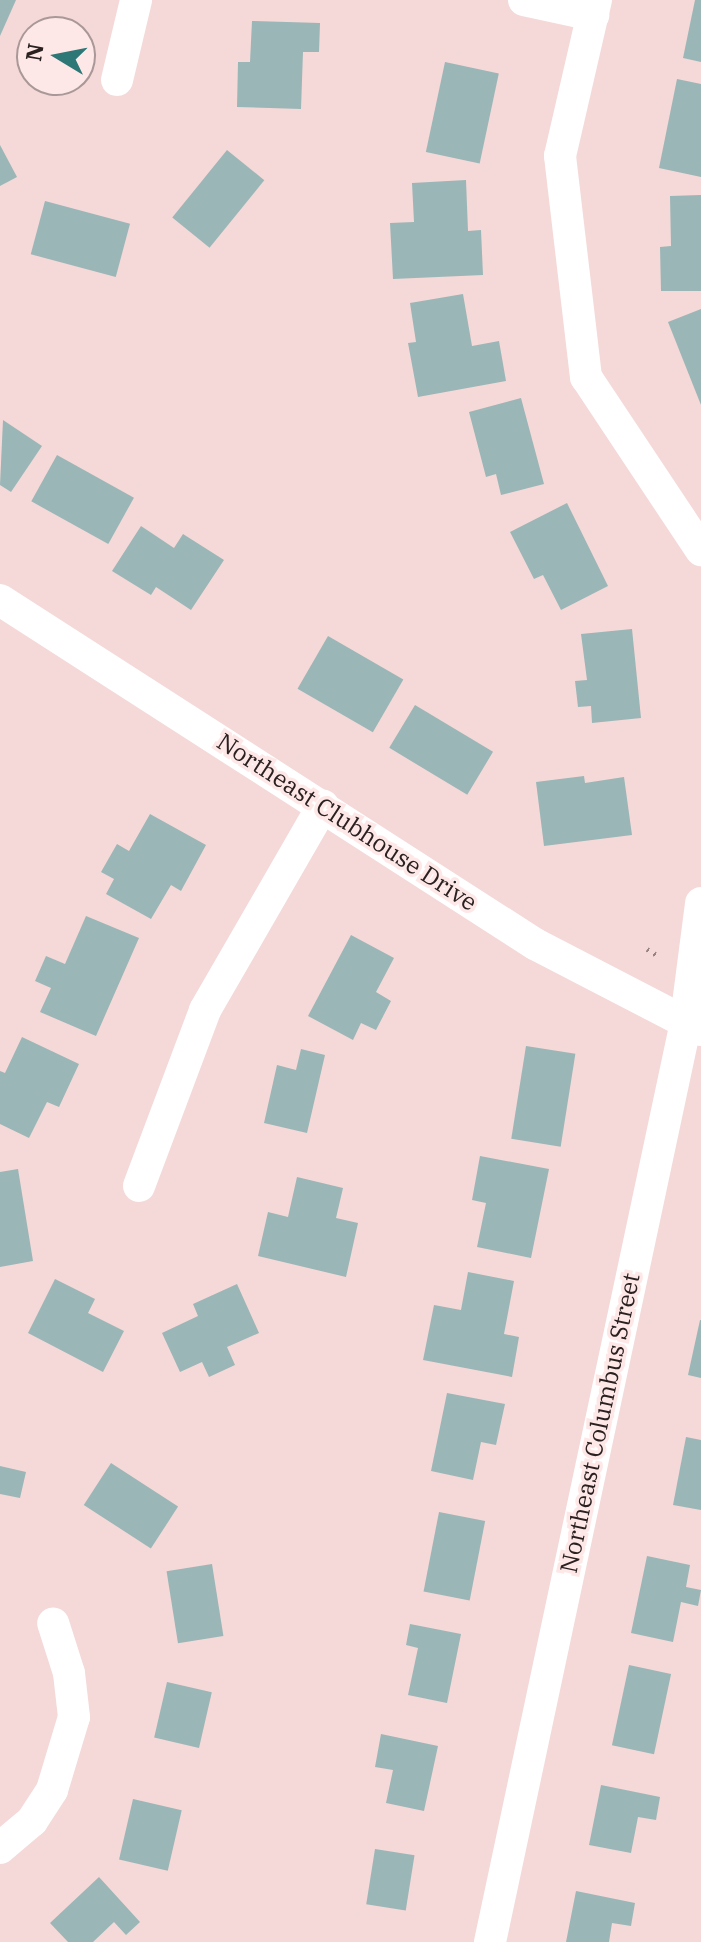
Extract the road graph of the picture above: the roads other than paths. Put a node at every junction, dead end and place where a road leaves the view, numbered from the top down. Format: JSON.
{"nodes":[{"id":1,"x":136,"y":0,"type":"edge"},
{"id":2,"x":524,"y":0,"type":"edge"},
{"id":3,"x":595,"y":8,"type":"edge"},
{"id":4,"x":117,"y":80,"type":"dead end"},
{"id":5,"x":701,"y":550,"type":"edge"},
{"id":6,"x":0,"y":600,"type":"edge"},
{"id":7,"x":323,"y":806,"type":"junction"},
{"id":8,"x":701,"y":903,"type":"edge"},
{"id":9,"x":693,"y":1028,"type":"edge"},
{"id":10,"x":139,"y":1186,"type":"dead end"},
{"id":11,"x":53,"y":1623,"type":"dead end"},
{"id":12,"x":0,"y":1848,"type":"edge"},
{"id":13,"x":490,"y":1942,"type":"edge"}],
"edges":[{"from":1,"to":4,"type":"street"},
{"from":2,"to":3,"type":"street"},
{"from":3,"to":5,"type":"street"},
{"from":6,"to":7,"type":"street","name":"Northeast Clubhouse Drive"},
{"from":7,"to":9,"type":"street","name":"Northeast Clubhouse Drive"},
{"from":7,"to":10,"type":"street"},
{"from":8,"to":9,"type":"street","name":"Northeast Columbus Street"},
{"from":9,"to":13,"type":"street","name":"Northeast Columbus Street"},
{"from":11,"to":12,"type":"street"}]}
